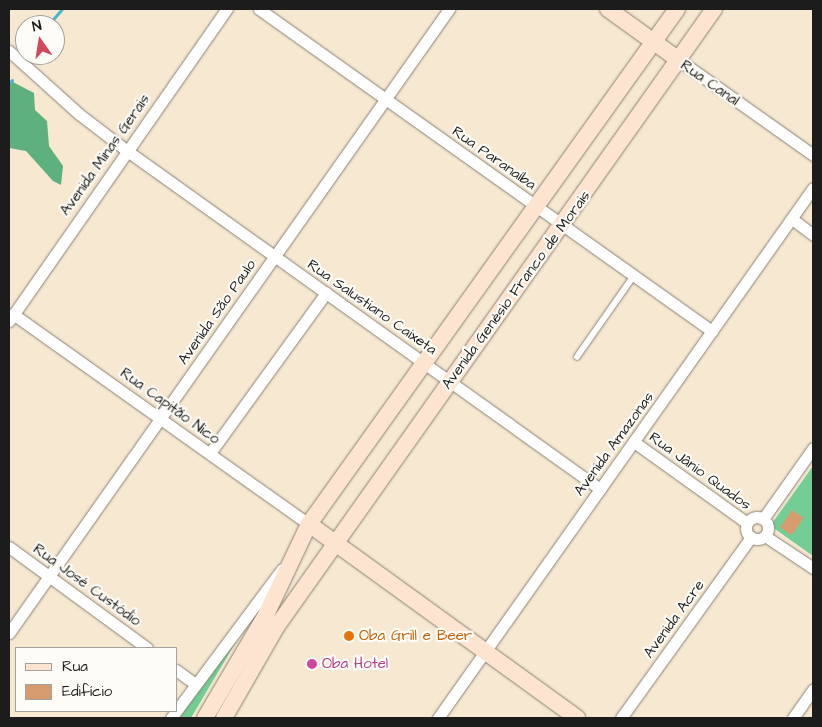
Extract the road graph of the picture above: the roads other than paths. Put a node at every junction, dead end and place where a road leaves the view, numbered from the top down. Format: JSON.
{"nodes":[{"id":1,"x":228,"y":9,"type":"edge"},
{"id":2,"x":259,"y":9,"type":"edge"},
{"id":3,"x":449,"y":9,"type":"edge"},
{"id":4,"x":608,"y":9,"type":"edge"},
{"id":5,"x":677,"y":9,"type":"edge"},
{"id":6,"x":714,"y":9,"type":"edge"},
{"id":7,"x":653,"y":42,"type":"junction"},
{"id":8,"x":9,"y":51,"type":"edge"},
{"id":9,"x":679,"y":60,"type":"junction"},
{"id":10,"x":385,"y":99,"type":"junction"},
{"id":11,"x":126,"y":150,"type":"junction"},
{"id":12,"x":813,"y":155,"type":"edge"},
{"id":13,"x":813,"y":188,"type":"edge"},
{"id":14,"x":536,"y":206,"type":"junction"},
{"id":15,"x":792,"y":219,"type":"junction"},
{"id":16,"x":563,"y":226,"type":"junction"},
{"id":17,"x":813,"y":235,"type":"edge"},
{"id":18,"x":274,"y":256,"type":"junction"},
{"id":19,"x":633,"y":277,"type":"junction"},
{"id":20,"x":326,"y":293,"type":"junction"},
{"id":21,"x":11,"y":317,"type":"edge"},
{"id":22,"x":712,"y":331,"type":"junction"},
{"id":23,"x":577,"y":357,"type":"dead end"},
{"id":24,"x":426,"y":364,"type":"junction"},
{"id":25,"x":450,"y":381,"type":"junction"},
{"id":26,"x":161,"y":416,"type":"junction"},
{"id":27,"x":634,"y":442,"type":"junction"},
{"id":28,"x":813,"y":448,"type":"edge"},
{"id":29,"x":210,"y":454,"type":"junction"},
{"id":30,"x":600,"y":489,"type":"junction"},
{"id":31,"x":764,"y":519,"type":"junction"},
{"id":32,"x":747,"y":523,"type":"junction"},
{"id":33,"x":309,"y":524,"type":"junction"},
{"id":34,"x":765,"y":536,"type":"junction"},
{"id":35,"x":751,"y":537,"type":"junction"},
{"id":36,"x":336,"y":544,"type":"junction"},
{"id":37,"x":9,"y":547,"type":"edge"},
{"id":38,"x":292,"y":556,"type":"junction"},
{"id":39,"x":813,"y":568,"type":"edge"},
{"id":40,"x":49,"y":575,"type":"junction"},
{"id":41,"x":9,"y":633,"type":"edge"},
{"id":42,"x":146,"y":647,"type":"edge"},
{"id":43,"x":485,"y":651,"type":"junction"},
{"id":44,"x":178,"y":671,"type":"edge"},
{"id":45,"x":196,"y":684,"type":"junction"},
{"id":46,"x":813,"y":689,"type":"edge"},
{"id":47,"x":178,"y":708,"type":"edge"},
{"id":48,"x":205,"y":718,"type":"edge"},
{"id":49,"x":224,"y":718,"type":"edge"},
{"id":50,"x":438,"y":718,"type":"edge"},
{"id":51,"x":577,"y":718,"type":"edge"},
{"id":52,"x":621,"y":718,"type":"edge"},
{"id":53,"x":793,"y":718,"type":"edge"}],
"edges":[{"from":1,"to":11,"type":"street","name":"Avenida Minas Gerais"},
{"from":2,"to":10,"type":"street","name":"Rua Paranaíba"},
{"from":3,"to":10,"type":"street","name":"Avenida São Paulo"},
{"from":4,"to":7,"type":"main road","name":"Rua Canal"},
{"from":5,"to":7,"type":"main road","name":"Avenida Genésio Franco de Morais"},
{"from":6,"to":9,"type":"main road","name":"Avenida Genésio Franco de Morais"},
{"from":7,"to":9,"type":"main road","name":"Rua Canal"},
{"from":7,"to":14,"type":"main road","name":"Avenida Genésio Franco de Morais"},
{"from":8,"to":11,"type":"street","name":"Rua Salustiano Caixeta"},
{"from":9,"to":12,"type":"street","name":"Rua Canal"},
{"from":9,"to":16,"type":"main road","name":"Avenida Genésio Franco de Morais"},
{"from":10,"to":14,"type":"street","name":"Rua Paranaíba"},
{"from":10,"to":18,"type":"street","name":"Avenida São Paulo"},
{"from":11,"to":18,"type":"street","name":"Rua Salustiano Caixeta"},
{"from":11,"to":21,"type":"street","name":"Avenida Minas Gerais"},
{"from":13,"to":15,"type":"street","name":"Avenida Amazonas"},
{"from":14,"to":16,"type":"street","name":"Rua Paranaíba"},
{"from":14,"to":24,"type":"main road","name":"Avenida Genésio Franco de Morais"},
{"from":15,"to":17,"type":"street"},
{"from":15,"to":22,"type":"street","name":"Avenida Amazonas"},
{"from":16,"to":19,"type":"street","name":"Rua Paranaíba"},
{"from":16,"to":25,"type":"main road","name":"Avenida Genésio Franco de Morais"},
{"from":18,"to":20,"type":"street","name":"Rua Salustiano Caixeta"},
{"from":18,"to":26,"type":"street","name":"Avenida São Paulo"},
{"from":19,"to":22,"type":"street","name":"Rua Paranaíba"},
{"from":19,"to":23,"type":"lane"},
{"from":20,"to":24,"type":"street","name":"Rua Salustiano Caixeta"},
{"from":20,"to":29,"type":"street"},
{"from":21,"to":26,"type":"street","name":"Rua Capitão Nico"},
{"from":22,"to":27,"type":"street","name":"Avenida Amazonas"},
{"from":24,"to":25,"type":"street","name":"Rua Salustiano Caixeta"},
{"from":24,"to":33,"type":"main road","name":"Avenida Genésio Franco de Morais"},
{"from":25,"to":30,"type":"street","name":"Rua Salustiano Caixeta"},
{"from":25,"to":36,"type":"main road","name":"Avenida Genésio Franco de Morais"},
{"from":26,"to":29,"type":"street","name":"Rua Capitão Nico"},
{"from":26,"to":40,"type":"street","name":"Avenida São Paulo"},
{"from":27,"to":30,"type":"street","name":"Avenida Amazonas"},
{"from":27,"to":32,"type":"street","name":"Rua Jânio Quados"},
{"from":28,"to":31,"type":"street"},
{"from":29,"to":33,"type":"street","name":"Rua Capitão Nico"},
{"from":30,"to":43,"type":"street","name":"Avenida Amazonas"},
{"from":31,"to":32,"type":"street"},
{"from":31,"to":34,"type":"street"},
{"from":32,"to":35,"type":"street"},
{"from":33,"to":36,"type":"main road"},
{"from":33,"to":38,"type":"main road","name":"Avenida Genésio Franco de Morais"},
{"from":34,"to":35,"type":"street"},
{"from":34,"to":39,"type":"street"},
{"from":35,"to":52,"type":"street","name":"Avenida Acre"},
{"from":36,"to":43,"type":"main road"},
{"from":36,"to":49,"type":"main road","name":"Avenida Genésio Franco de Morais"},
{"from":37,"to":40,"type":"street","name":"Rua José Custódio"},
{"from":38,"to":45,"type":"street","name":"Avenida Genésio Franco de Morais"},
{"from":38,"to":48,"type":"main road"},
{"from":40,"to":41,"type":"street","name":"Avenida São Paulo"},
{"from":40,"to":42,"type":"street","name":"Rua José Custódio"},
{"from":43,"to":50,"type":"street","name":"Avenida Amazonas"},
{"from":43,"to":51,"type":"main road"},
{"from":44,"to":45,"type":"street"},
{"from":45,"to":47,"type":"street","name":"Avenida Genésio Franco de Morais"},
{"from":46,"to":53,"type":"street"}]}
